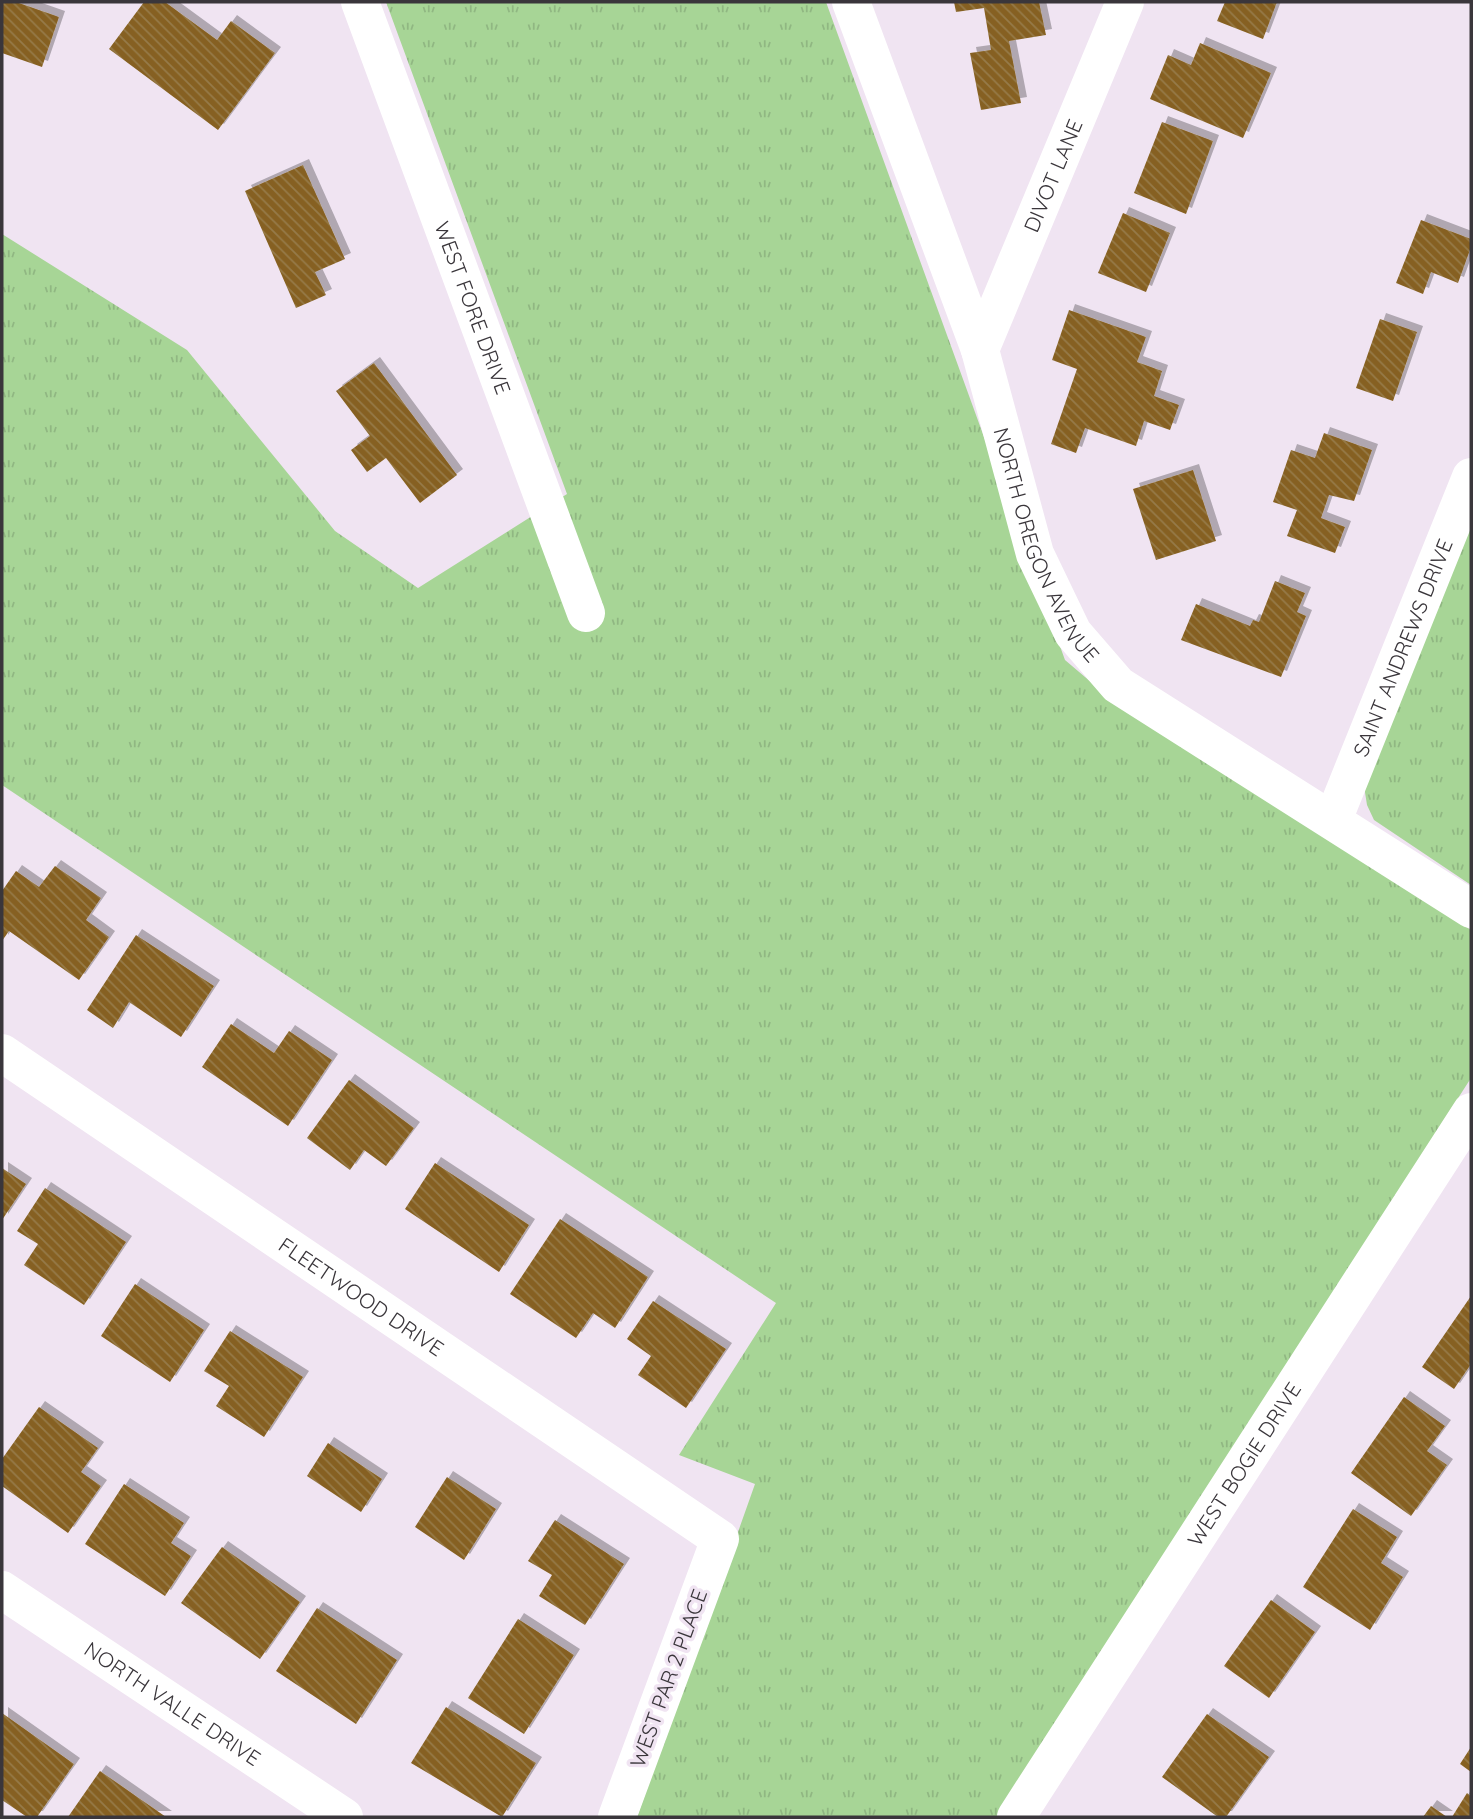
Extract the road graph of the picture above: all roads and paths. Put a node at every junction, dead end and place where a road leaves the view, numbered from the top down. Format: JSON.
{"nodes":[{"id":1,"x":360,"y":2,"type":"edge"},
{"id":2,"x":851,"y":2,"type":"edge"},
{"id":3,"x":1125,"y":2,"type":"edge"},
{"id":4,"x":980,"y":350,"type":"junction"},
{"id":5,"x":1471,"y":477,"type":"edge"},
{"id":6,"x":586,"y":613,"type":"dead end"},
{"id":7,"x":1333,"y":820,"type":"junction"},
{"id":8,"x":1471,"y":909,"type":"edge"},
{"id":9,"x":2,"y":1053,"type":"edge"},
{"id":10,"x":1471,"y":1112,"type":"edge"},
{"id":11,"x":720,"y":1539,"type":"joint"},
{"id":12,"x":2,"y":1590,"type":"edge"},
{"id":13,"x":344,"y":1817,"type":"edge"},
{"id":14,"x":617,"y":1817,"type":"edge"},
{"id":15,"x":1016,"y":1817,"type":"edge"}],
"edges":[{"from":1,"to":6,"type":"street","name":"WEST FORE DRIVE"},
{"from":2,"to":4,"type":"street","name":"NORTH OREGON AVENUE"},
{"from":3,"to":4,"type":"street","name":"DIVOT LANE"},
{"from":4,"to":7,"type":"street","name":"NORTH OREGON AVENUE"},
{"from":5,"to":7,"type":"street","name":"SAINT ANDREWS DRIVE"},
{"from":7,"to":8,"type":"street","name":"NORTH OREGON AVENUE"},
{"from":9,"to":11,"type":"street","name":"FLEETWOOD DRIVE"},
{"from":10,"to":15,"type":"street","name":"WEST BOGIE DRIVE"},
{"from":11,"to":14,"type":"street","name":"WEST PAR 2 PLACE"},
{"from":12,"to":13,"type":"street","name":"NORTH VALLE DRIVE"}]}
